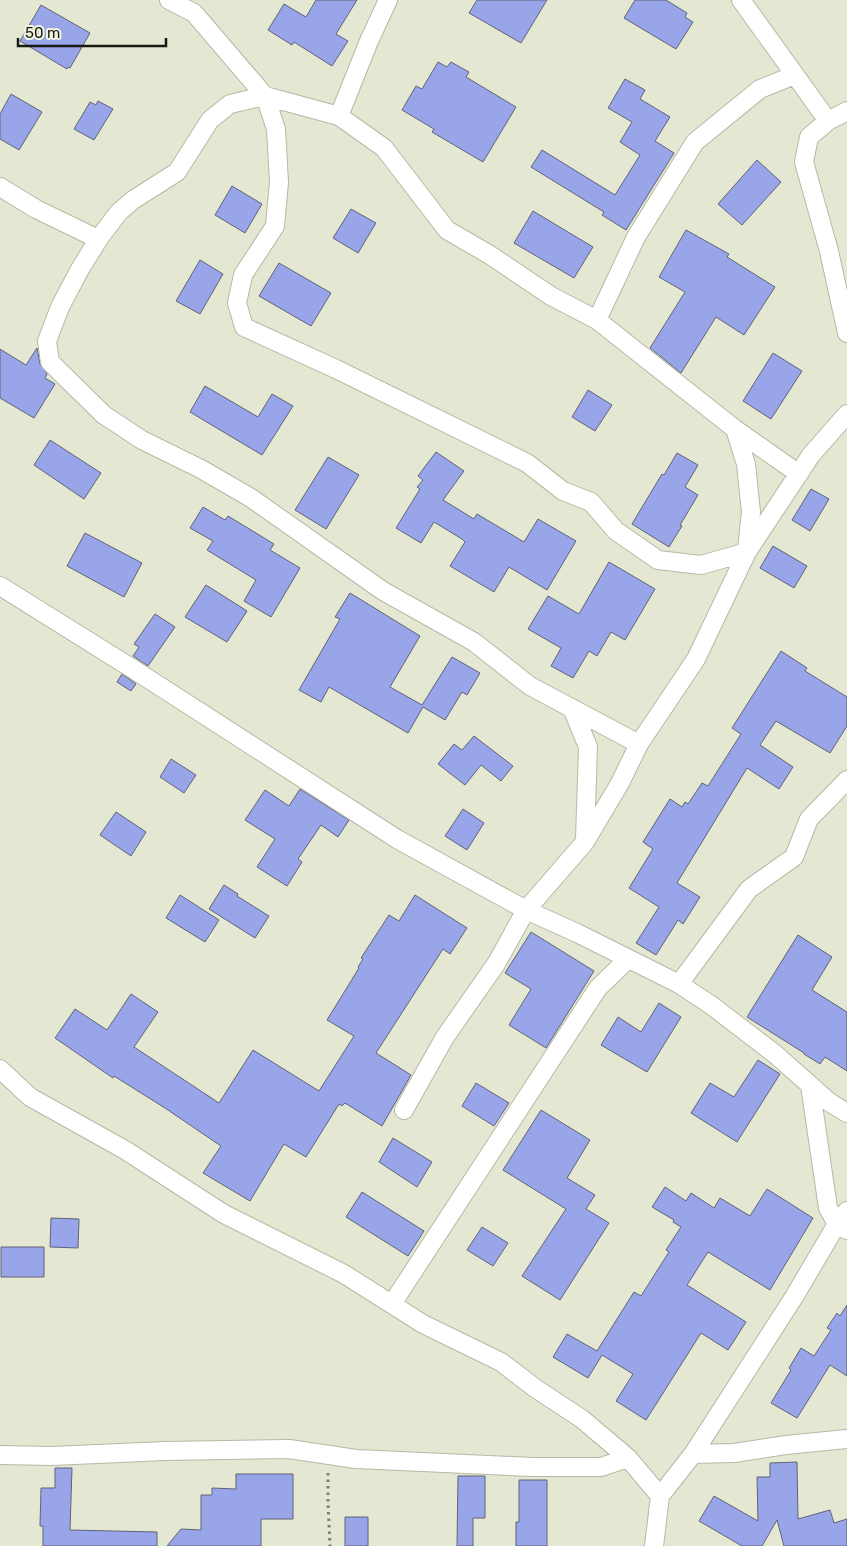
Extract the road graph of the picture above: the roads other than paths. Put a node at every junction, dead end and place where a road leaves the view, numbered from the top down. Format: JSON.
{"nodes":[{"id":1,"x":169,"y":0,"type":"edge"},
{"id":2,"x":388,"y":0,"type":"edge"},
{"id":3,"x":741,"y":0,"type":"edge"},
{"id":4,"x":795,"y":76,"type":"junction"},
{"id":5,"x":265,"y":96,"type":"junction"},
{"id":6,"x":847,"y":111,"type":"edge"},
{"id":7,"x":339,"y":116,"type":"junction"},
{"id":8,"x":828,"y":121,"type":"junction"},
{"id":9,"x":0,"y":187,"type":"edge"},
{"id":10,"x":98,"y":239,"type":"junction"},
{"id":11,"x":597,"y":320,"type":"junction"},
{"id":12,"x":847,"y":333,"type":"edge"},
{"id":13,"x":847,"y":414,"type":"edge"},
{"id":14,"x":735,"y":430,"type":"junction"},
{"id":15,"x":799,"y":474,"type":"junction"},
{"id":16,"x":747,"y":552,"type":"junction"},
{"id":17,"x":0,"y":586,"type":"edge"},
{"id":18,"x":572,"y":708,"type":"junction"},
{"id":19,"x":639,"y":744,"type":"junction"},
{"id":20,"x":847,"y":780,"type":"edge"},
{"id":21,"x":585,"y":842,"type":"junction"},
{"id":22,"x":526,"y":910,"type":"junction"},
{"id":23,"x":628,"y":959,"type":"junction"},
{"id":24,"x":679,"y":984,"type":"junction"},
{"id":25,"x":0,"y":1069,"type":"edge"},
{"id":26,"x":810,"y":1085,"type":"junction"},
{"id":27,"x":404,"y":1110,"type":"dead end"},
{"id":28,"x":847,"y":1114,"type":"edge"},
{"id":29,"x":844,"y":1222,"type":"edge"},
{"id":30,"x":392,"y":1304,"type":"junction"},
{"id":31,"x":847,"y":1439,"type":"edge"},
{"id":32,"x":693,"y":1454,"type":"junction"},
{"id":33,"x":0,"y":1455,"type":"edge"},
{"id":34,"x":628,"y":1458,"type":"junction"},
{"id":35,"x":660,"y":1496,"type":"junction"},
{"id":36,"x":654,"y":1546,"type":"edge"}],
"edges":[{"from":1,"to":5,"type":"street"},
{"from":2,"to":7,"type":"street"},
{"from":3,"to":4,"type":"street"},
{"from":4,"to":8,"type":"street"},
{"from":4,"to":11,"type":"street"},
{"from":5,"to":7,"type":"street"},
{"from":5,"to":10,"type":"street"},
{"from":5,"to":16,"type":"street"},
{"from":6,"to":8,"type":"street"},
{"from":7,"to":11,"type":"street"},
{"from":8,"to":12,"type":"street"},
{"from":9,"to":10,"type":"street"},
{"from":10,"to":18,"type":"street"},
{"from":11,"to":14,"type":"street"},
{"from":13,"to":15,"type":"street"},
{"from":14,"to":15,"type":"street"},
{"from":14,"to":16,"type":"street"},
{"from":15,"to":16,"type":"street"},
{"from":16,"to":19,"type":"street"},
{"from":17,"to":22,"type":"street"},
{"from":18,"to":19,"type":"street"},
{"from":18,"to":21,"type":"street"},
{"from":19,"to":21,"type":"street"},
{"from":20,"to":24,"type":"street"},
{"from":21,"to":22,"type":"street"},
{"from":22,"to":23,"type":"street"},
{"from":22,"to":27,"type":"street"},
{"from":23,"to":24,"type":"street"},
{"from":23,"to":30,"type":"street"},
{"from":24,"to":26,"type":"street"},
{"from":25,"to":30,"type":"street"},
{"from":26,"to":28,"type":"street"},
{"from":26,"to":29,"type":"street"},
{"from":29,"to":32,"type":"street"},
{"from":30,"to":34,"type":"street"},
{"from":31,"to":32,"type":"street"},
{"from":32,"to":35,"type":"street"},
{"from":33,"to":34,"type":"street"},
{"from":34,"to":35,"type":"street"},
{"from":35,"to":36,"type":"street"}]}
